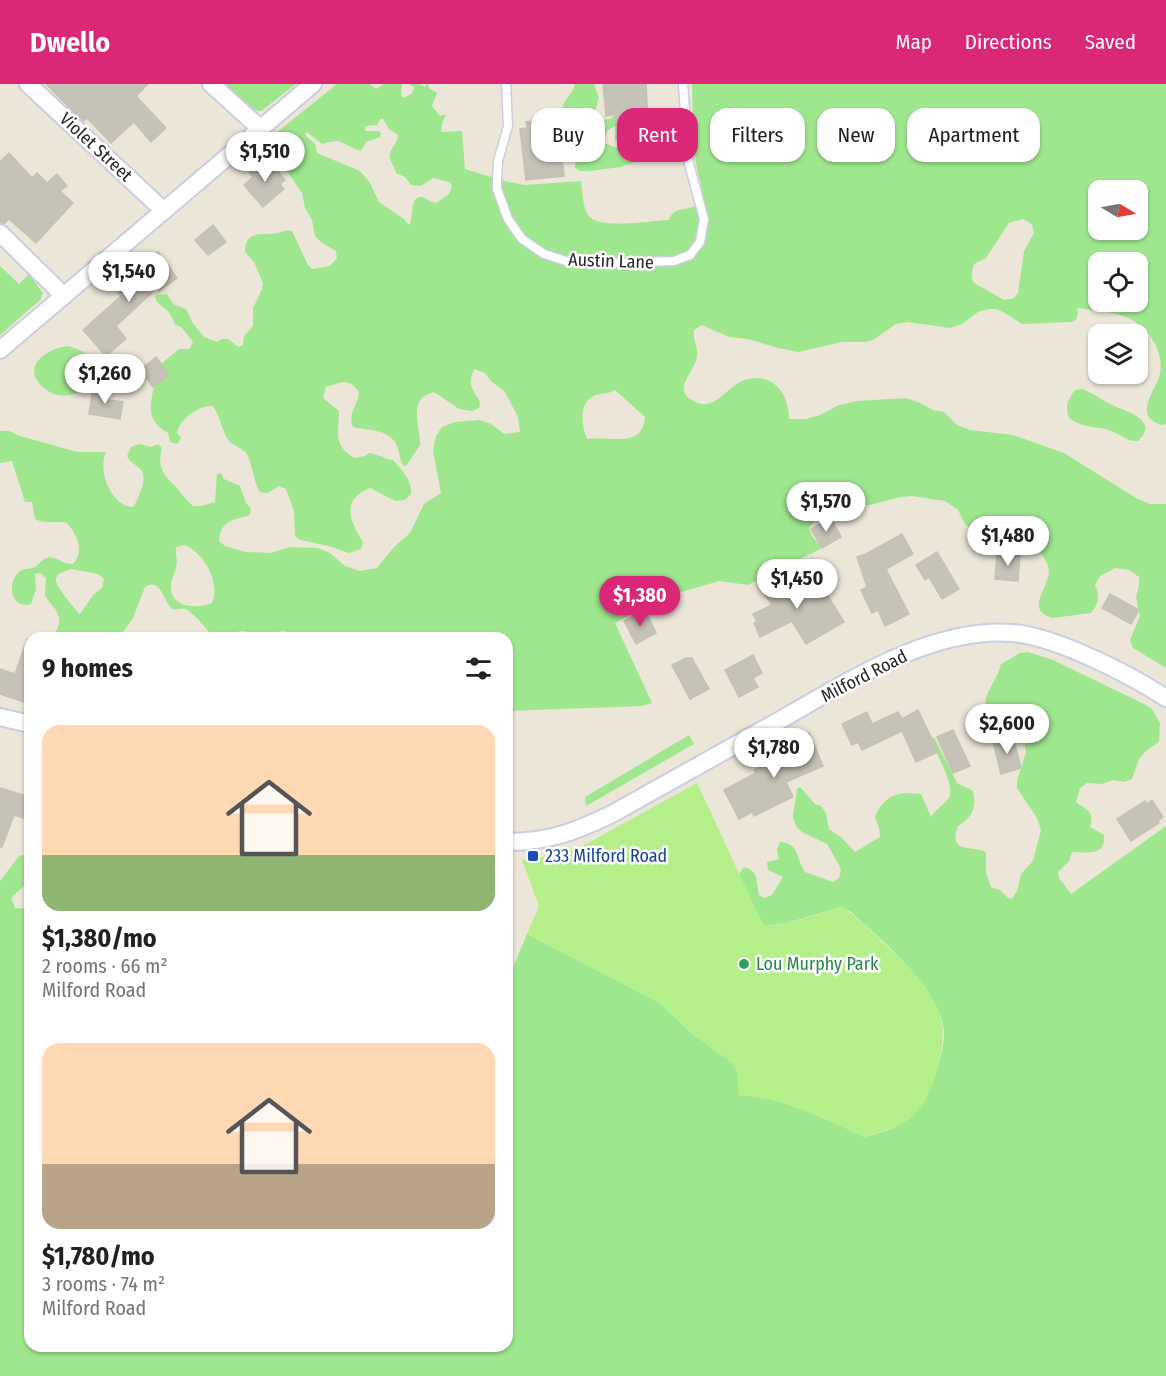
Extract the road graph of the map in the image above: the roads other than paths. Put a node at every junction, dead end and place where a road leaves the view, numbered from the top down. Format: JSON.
{"nodes":[{"id":1,"x":28,"y":84,"type":"edge"},
{"id":2,"x":211,"y":84,"type":"edge"},
{"id":3,"x":313,"y":84,"type":"edge"},
{"id":4,"x":506,"y":84,"type":"edge"},
{"id":5,"x":683,"y":84,"type":"edge"},
{"id":6,"x":261,"y":129,"type":"junction"},
{"id":7,"x":164,"y":211,"type":"junction"},
{"id":8,"x":0,"y":233,"type":"edge"},
{"id":9,"x":64,"y":296,"type":"junction"},
{"id":10,"x":0,"y":350,"type":"edge"},
{"id":11,"x":1166,"y":698,"type":"edge"},
{"id":12,"x":0,"y":717,"type":"edge"},
{"id":13,"x":24,"y":723,"type":"edge"},
{"id":14,"x":513,"y":842,"type":"edge"}],
"edges":[{"from":1,"to":7,"type":"street","name":"Violet Street"},
{"from":2,"to":6,"type":"street"},
{"from":3,"to":6,"type":"street"},
{"from":4,"to":5,"type":"lane","name":"Austin Lane"},
{"from":6,"to":7,"type":"street"},
{"from":7,"to":9,"type":"street"},
{"from":8,"to":9,"type":"street"},
{"from":9,"to":10,"type":"street"},
{"from":11,"to":14,"type":"street","name":"Milford Road"},
{"from":12,"to":13,"type":"street"}]}
